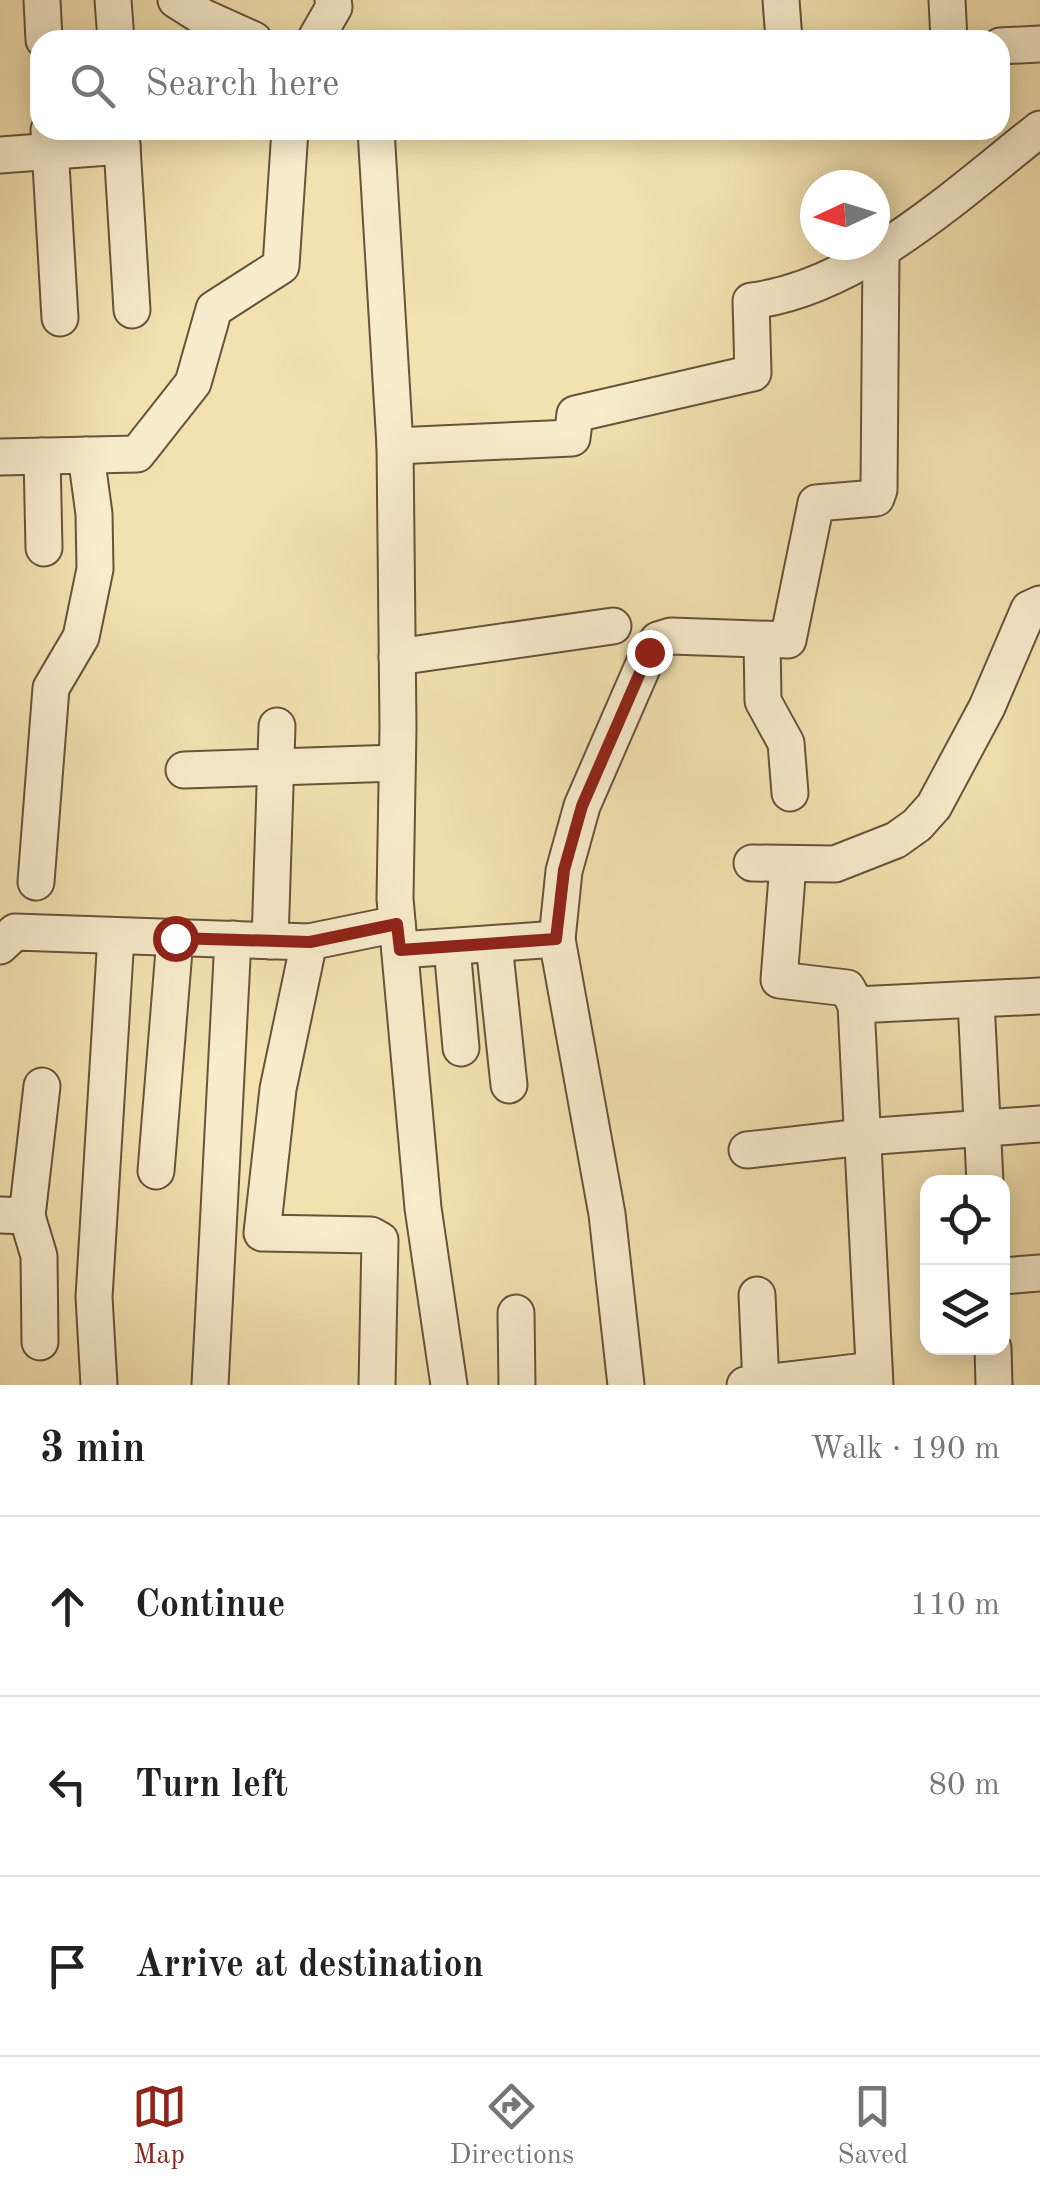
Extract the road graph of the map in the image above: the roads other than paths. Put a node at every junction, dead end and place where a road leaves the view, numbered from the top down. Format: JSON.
{"nodes":[{"id":1,"x":42,"y":0,"type":"edge"},
{"id":2,"x":114,"y":0,"type":"edge"},
{"id":3,"x":176,"y":0,"type":"edge"},
{"id":4,"x":333,"y":0,"type":"edge"},
{"id":5,"x":781,"y":0,"type":"edge"},
{"id":6,"x":947,"y":0,"type":"edge"},
{"id":7,"x":44,"y":30,"type":"edge"},
{"id":8,"x":116,"y":30,"type":"edge"},
{"id":9,"x":232,"y":30,"type":"edge"},
{"id":10,"x":321,"y":30,"type":"edge"},
{"id":11,"x":783,"y":30,"type":"edge"},
{"id":12,"x":948,"y":30,"type":"edge"},
{"id":13,"x":1040,"y":44,"type":"edge"},
{"id":14,"x":1010,"y":46,"type":"edge"},
{"id":15,"x":1040,"y":130,"type":"edge"},
{"id":16,"x":122,"y":140,"type":"edge"},
{"id":17,"x":289,"y":140,"type":"edge"},
{"id":18,"x":377,"y":140,"type":"edge"},
{"id":19,"x":50,"y":141,"type":"edge"},
{"id":20,"x":0,"y":155,"type":"edge"},
{"id":21,"x":890,"y":245,"type":"edge"},
{"id":22,"x":863,"y":260,"type":"edge"},
{"id":23,"x":881,"y":260,"type":"edge"},
{"id":24,"x":132,"y":310,"type":"dead end"},
{"id":25,"x":60,"y":318,"type":"dead end"},
{"id":26,"x":395,"y":446,"type":"junction"},
{"id":27,"x":42,"y":456,"type":"junction"},
{"id":28,"x":86,"y":456,"type":"junction"},
{"id":29,"x":0,"y":457,"type":"edge"},
{"id":30,"x":44,"y":548,"type":"dead end"},
{"id":31,"x":1040,"y":604,"type":"edge"},
{"id":32,"x":613,"y":626,"type":"dead end"},
{"id":33,"x":762,"y":640,"type":"junction"},
{"id":34,"x":397,"y":657,"type":"junction"},
{"id":35,"x":277,"y":726,"type":"dead end"},
{"id":36,"x":397,"y":763,"type":"junction"},
{"id":37,"x":278,"y":767,"type":"junction"},
{"id":38,"x":184,"y":770,"type":"dead end"},
{"id":39,"x":790,"y":793,"type":"dead end"},
{"id":40,"x":752,"y":863,"type":"dead end"},
{"id":41,"x":788,"y":864,"type":"junction"},
{"id":42,"x":36,"y":882,"type":"dead end"},
{"id":43,"x":116,"y":936,"type":"junction"},
{"id":44,"x":398,"y":937,"type":"junction"},
{"id":45,"x":175,"y":938,"type":"junction"},
{"id":46,"x":556,"y":939,"type":"junction"},
{"id":47,"x":233,"y":940,"type":"junction"},
{"id":48,"x":270,"y":941,"type":"junction"},
{"id":49,"x":310,"y":942,"type":"junction"},
{"id":50,"x":494,"y":944,"type":"junction"},
{"id":51,"x":0,"y":946,"type":"edge"},
{"id":52,"x":452,"y":946,"type":"junction"},
{"id":53,"x":1040,"y":996,"type":"edge"},
{"id":54,"x":976,"y":1002,"type":"junction"},
{"id":55,"x":856,"y":1005,"type":"junction"},
{"id":56,"x":460,"y":1048,"type":"dead end"},
{"id":57,"x":508,"y":1085,"type":"dead end"},
{"id":58,"x":42,"y":1086,"type":"dead end"},
{"id":59,"x":1040,"y":1124,"type":"edge"},
{"id":60,"x":982,"y":1128,"type":"junction"},
{"id":61,"x":862,"y":1136,"type":"junction"},
{"id":62,"x":748,"y":1150,"type":"dead end"},
{"id":63,"x":156,"y":1171,"type":"dead end"},
{"id":64,"x":985,"y":1175,"type":"edge"},
{"id":65,"x":14,"y":1216,"type":"edge"},
{"id":66,"x":39,"y":1256,"type":"junction"},
{"id":67,"x":96,"y":1266,"type":"junction"},
{"id":68,"x":1040,"y":1273,"type":"edge"},
{"id":69,"x":1010,"y":1275,"type":"edge"},
{"id":70,"x":757,"y":1295,"type":"dead end"},
{"id":71,"x":516,"y":1313,"type":"dead end"},
{"id":72,"x":40,"y":1342,"type":"dead end"},
{"id":73,"x":993,"y":1355,"type":"edge"},
{"id":74,"x":874,"y":1378,"type":"edge"},
{"id":75,"x":756,"y":1384,"type":"edge"},
{"id":76,"x":99,"y":1385,"type":"edge"},
{"id":77,"x":210,"y":1385,"type":"edge"},
{"id":78,"x":377,"y":1385,"type":"edge"},
{"id":79,"x":449,"y":1385,"type":"edge"},
{"id":80,"x":517,"y":1385,"type":"edge"},
{"id":81,"x":626,"y":1385,"type":"edge"},
{"id":82,"x":994,"y":1385,"type":"edge"}],
"edges":[{"from":1,"to":7,"type":"street"},
{"from":2,"to":8,"type":"street"},
{"from":3,"to":9,"type":"street"},
{"from":4,"to":10,"type":"street"},
{"from":5,"to":11,"type":"street"},
{"from":6,"to":12,"type":"street"},
{"from":13,"to":14,"type":"street"},
{"from":15,"to":21,"type":"street"},
{"from":16,"to":24,"type":"street"},
{"from":17,"to":28,"type":"street"},
{"from":18,"to":26,"type":"street"},
{"from":19,"to":20,"type":"street"},
{"from":19,"to":25,"type":"street"},
{"from":22,"to":26,"type":"street"},
{"from":23,"to":33,"type":"street"},
{"from":26,"to":34,"type":"street"},
{"from":27,"to":28,"type":"street"},
{"from":27,"to":29,"type":"street"},
{"from":27,"to":30,"type":"street"},
{"from":28,"to":42,"type":"street"},
{"from":31,"to":41,"type":"street"},
{"from":32,"to":34,"type":"street"},
{"from":33,"to":39,"type":"street"},
{"from":33,"to":46,"type":"street"},
{"from":34,"to":36,"type":"street"},
{"from":35,"to":37,"type":"street"},
{"from":36,"to":37,"type":"street"},
{"from":36,"to":44,"type":"street"},
{"from":37,"to":38,"type":"street"},
{"from":37,"to":48,"type":"street"},
{"from":40,"to":41,"type":"street"},
{"from":41,"to":55,"type":"street"},
{"from":43,"to":45,"type":"street"},
{"from":43,"to":51,"type":"street"},
{"from":43,"to":67,"type":"street"},
{"from":44,"to":49,"type":"street"},
{"from":44,"to":52,"type":"street"},
{"from":44,"to":79,"type":"street"},
{"from":45,"to":47,"type":"street"},
{"from":45,"to":63,"type":"street"},
{"from":46,"to":50,"type":"street"},
{"from":46,"to":81,"type":"street"},
{"from":47,"to":48,"type":"street"},
{"from":47,"to":77,"type":"street"},
{"from":48,"to":49,"type":"street"},
{"from":49,"to":78,"type":"street"},
{"from":50,"to":52,"type":"street"},
{"from":50,"to":57,"type":"street"},
{"from":52,"to":56,"type":"street"},
{"from":53,"to":54,"type":"street"},
{"from":54,"to":55,"type":"street"},
{"from":54,"to":60,"type":"street"},
{"from":55,"to":61,"type":"street"},
{"from":58,"to":65,"type":"street"},
{"from":59,"to":60,"type":"street"},
{"from":60,"to":61,"type":"street"},
{"from":60,"to":64,"type":"street"},
{"from":61,"to":62,"type":"street"},
{"from":61,"to":74,"type":"street"},
{"from":65,"to":66,"type":"street"},
{"from":66,"to":67,"type":"street"},
{"from":66,"to":72,"type":"street"},
{"from":67,"to":76,"type":"street"},
{"from":68,"to":69,"type":"street"},
{"from":70,"to":75,"type":"street"},
{"from":71,"to":80,"type":"street"},
{"from":73,"to":82,"type":"street"},
{"from":74,"to":75,"type":"street"}]}
